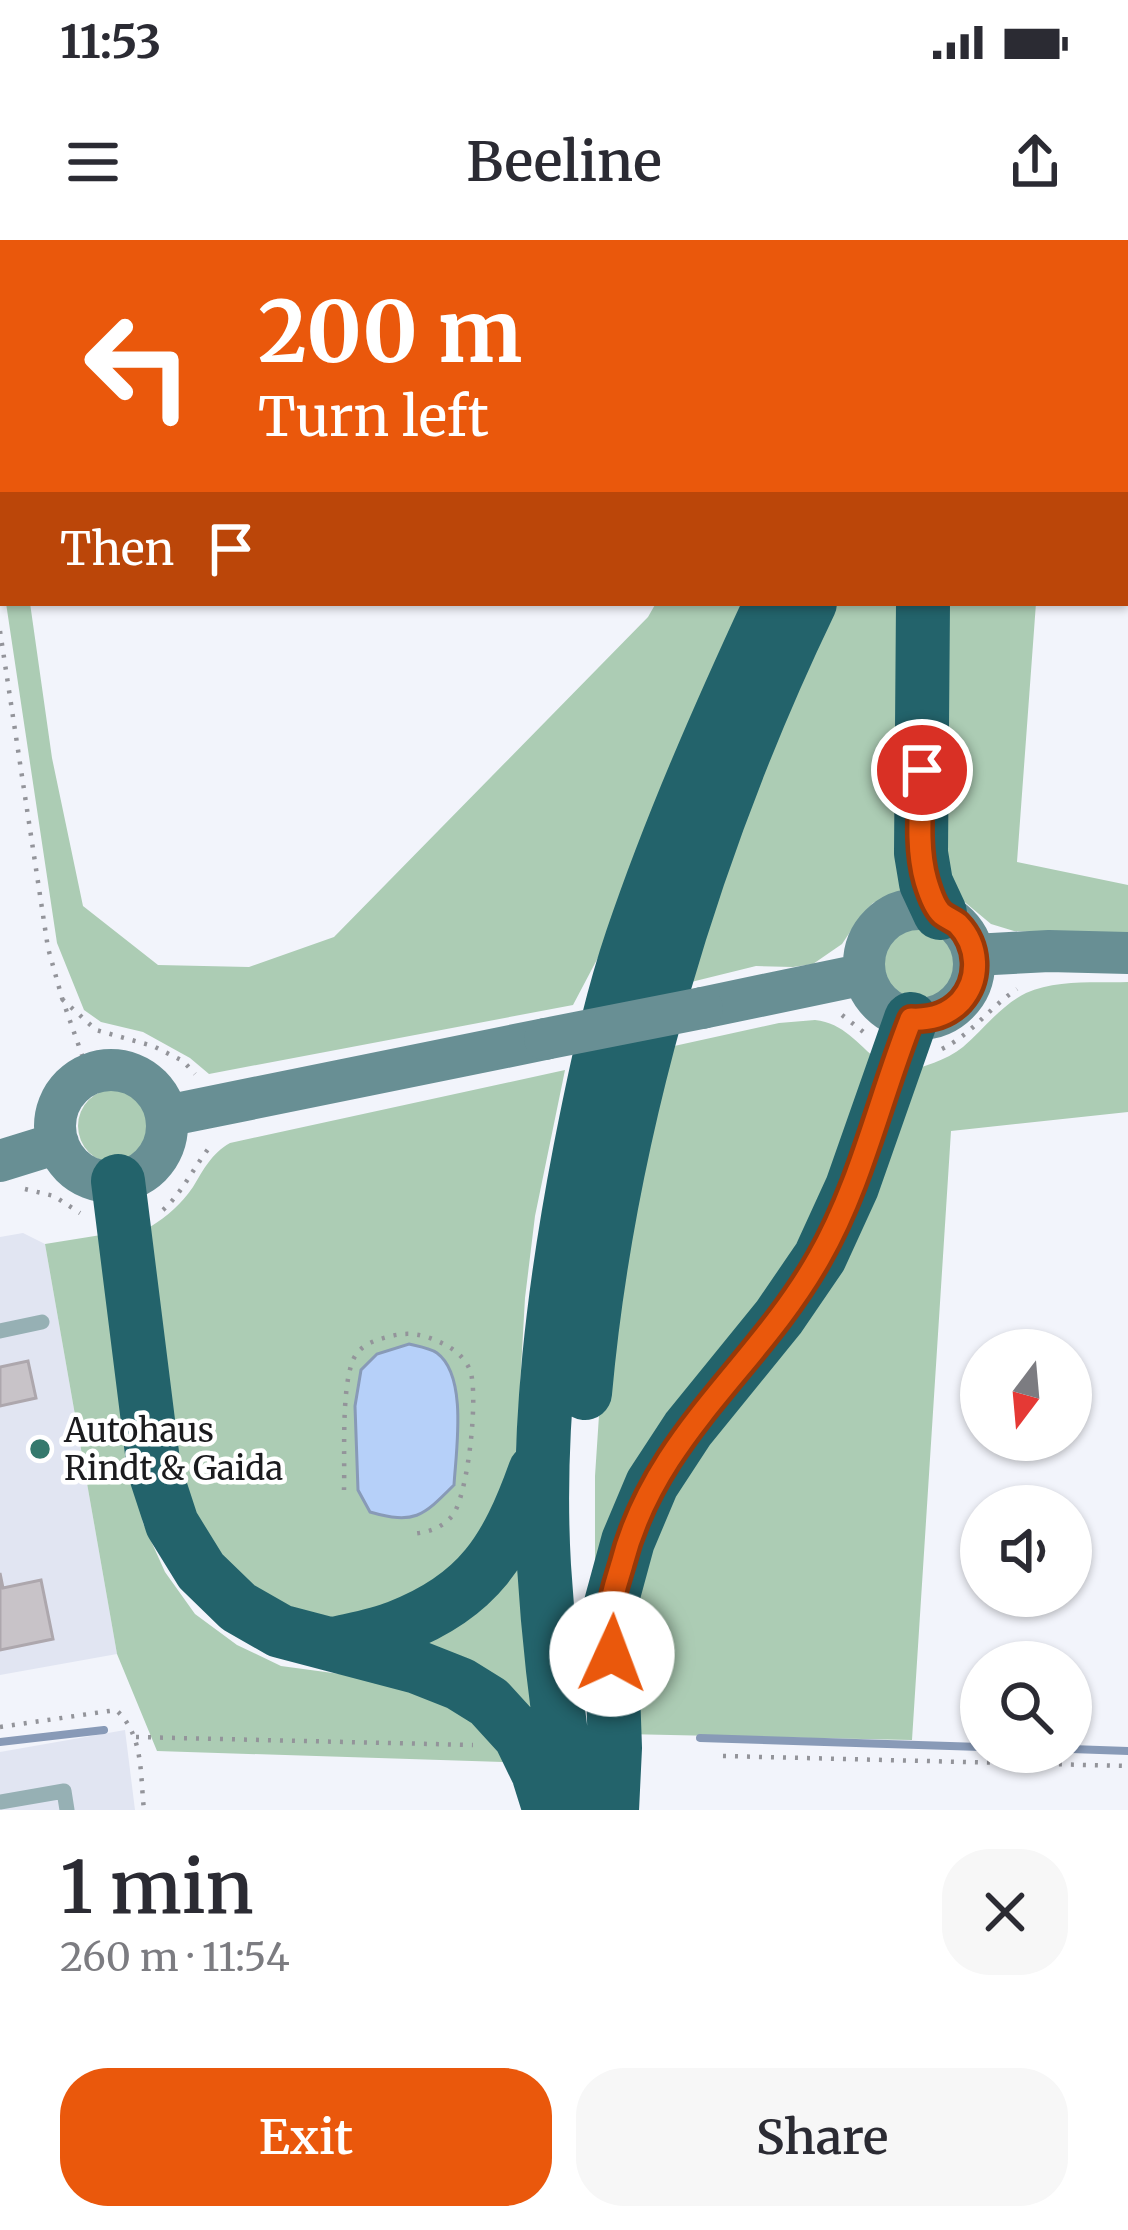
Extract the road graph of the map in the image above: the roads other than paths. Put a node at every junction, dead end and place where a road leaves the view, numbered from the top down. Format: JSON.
{"nodes":[{"id":1,"x":770,"y":606,"type":"edge"},
{"id":2,"x":809,"y":606,"type":"edge"},
{"id":3,"x":923,"y":606,"type":"edge"},
{"id":4,"x":940,"y":913,"type":"junction"},
{"id":5,"x":1128,"y":953,"type":"edge"},
{"id":6,"x":974,"y":956,"type":"junction"},
{"id":7,"x":865,"y":974,"type":"junction"},
{"id":8,"x":904,"y":1036,"type":"junction"},
{"id":9,"x":186,"y":1112,"type":"junction"},
{"id":10,"x":58,"y":1143,"type":"junction"},
{"id":11,"x":0,"y":1161,"type":"edge"},
{"id":12,"x":118,"y":1181,"type":"junction"},
{"id":13,"x":42,"y":1322,"type":"dead end"},
{"id":14,"x":0,"y":1331,"type":"edge"},
{"id":15,"x":544,"y":1443,"type":"junction"},
{"id":16,"x":332,"y":1645,"type":"junction"},
{"id":17,"x":0,"y":1802,"type":"edge"},
{"id":18,"x":67,"y":1810,"type":"edge"},
{"id":19,"x":550,"y":1810,"type":"edge"},
{"id":20,"x":573,"y":1810,"type":"edge"},
{"id":21,"x":611,"y":1810,"type":"edge"}],
"edges":[{"from":1,"to":15,"type":"highway"},
{"from":2,"to":21,"type":"highway"},
{"from":3,"to":4,"type":"highway"},
{"from":4,"to":6,"type":"main road"},
{"from":4,"to":7,"type":"main road"},
{"from":5,"to":6,"type":"main road"},
{"from":6,"to":8,"type":"main road"},
{"from":7,"to":8,"type":"main road"},
{"from":7,"to":9,"type":"main road","bridge":true},
{"from":8,"to":21,"type":"highway"},
{"from":9,"to":10,"type":"main road"},
{"from":9,"to":12,"type":"main road"},
{"from":10,"to":11,"type":"main road"},
{"from":10,"to":12,"type":"main road"},
{"from":12,"to":16,"type":"highway"},
{"from":13,"to":14,"type":"lane"},
{"from":15,"to":16,"type":"highway"},
{"from":15,"to":20,"type":"highway"},
{"from":16,"to":19,"type":"highway"},
{"from":17,"to":18,"type":"lane"}]}
